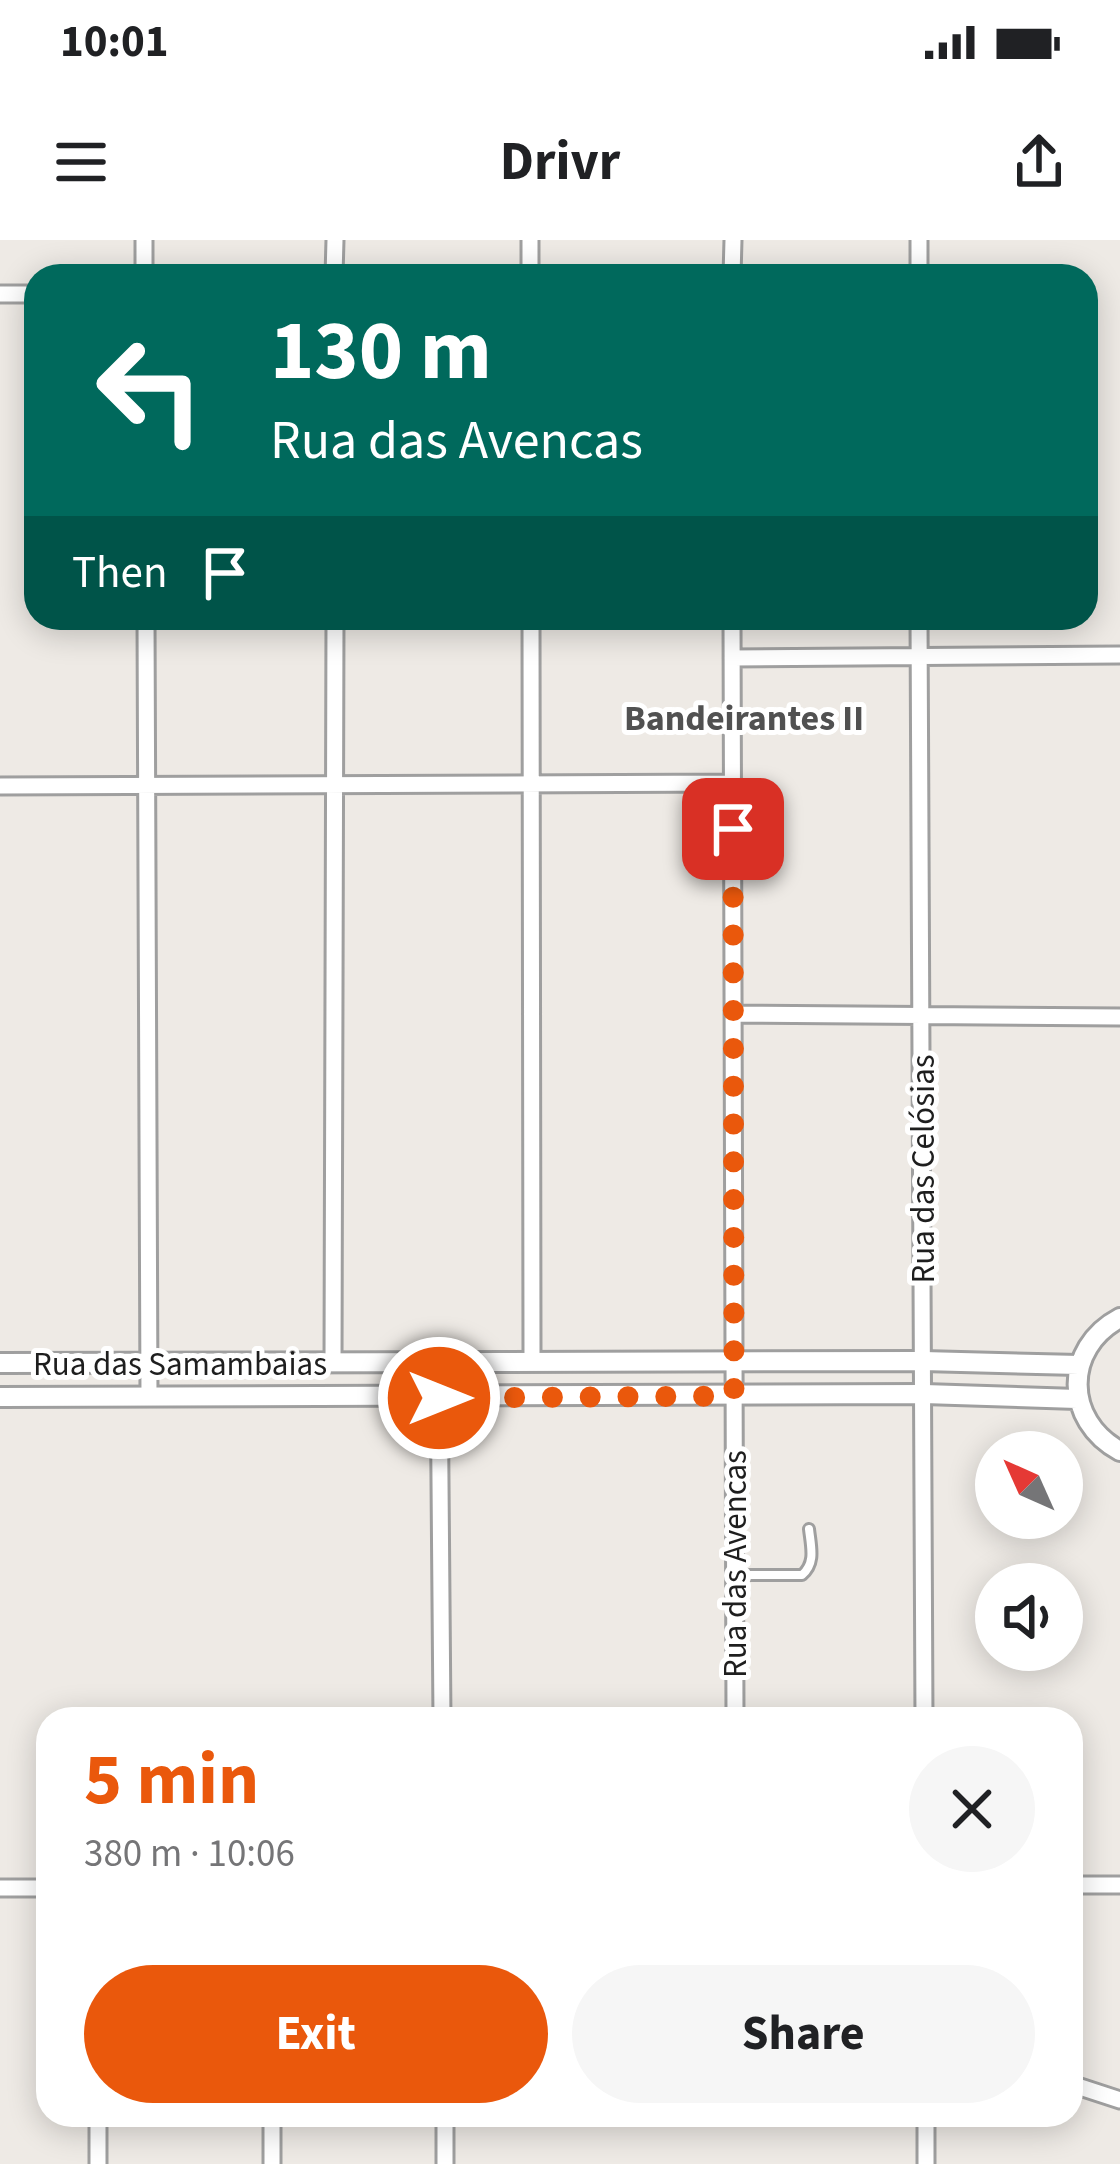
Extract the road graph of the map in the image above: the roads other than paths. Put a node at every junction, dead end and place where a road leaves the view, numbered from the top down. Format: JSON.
{"nodes":[{"id":1,"x":146,"y":630,"type":"edge"},
{"id":2,"x":335,"y":630,"type":"edge"},
{"id":3,"x":531,"y":630,"type":"edge"},
{"id":4,"x":732,"y":630,"type":"edge"},
{"id":5,"x":919,"y":630,"type":"edge"},
{"id":6,"x":1120,"y":656,"type":"edge"},
{"id":7,"x":920,"y":657,"type":"junction"},
{"id":8,"x":732,"y":658,"type":"junction"},
{"id":9,"x":733,"y":783,"type":"junction"},
{"id":10,"x":336,"y":785,"type":"junction"},
{"id":11,"x":0,"y":786,"type":"edge"},
{"id":12,"x":531,"y":786,"type":"junction"},
{"id":13,"x":147,"y":787,"type":"junction"},
{"id":14,"x":733,"y":1014,"type":"junction"},
{"id":15,"x":922,"y":1015,"type":"junction"},
{"id":16,"x":1120,"y":1017,"type":"edge"},
{"id":17,"x":1120,"y":1318,"type":"edge"},
{"id":18,"x":923,"y":1361,"type":"junction"},
{"id":19,"x":333,"y":1362,"type":"junction"},
{"id":20,"x":439,"y":1362,"type":"junction"},
{"id":21,"x":532,"y":1362,"type":"junction"},
{"id":22,"x":734,"y":1362,"type":"junction"},
{"id":23,"x":0,"y":1363,"type":"edge"},
{"id":24,"x":149,"y":1363,"type":"junction"},
{"id":25,"x":1079,"y":1365,"type":"junction"},
{"id":26,"x":924,"y":1394,"type":"junction"},
{"id":27,"x":734,"y":1396,"type":"junction"},
{"id":28,"x":0,"y":1397,"type":"edge"},
{"id":29,"x":148,"y":1397,"type":"junction"},
{"id":30,"x":439,"y":1398,"type":"junction"},
{"id":31,"x":1077,"y":1399,"type":"junction"},
{"id":32,"x":1120,"y":1451,"type":"edge"},
{"id":33,"x":809,"y":1529,"type":"dead end"},
{"id":34,"x":734,"y":1574,"type":"junction"},
{"id":35,"x":442,"y":1707,"type":"edge"},
{"id":36,"x":735,"y":1707,"type":"edge"},
{"id":37,"x":924,"y":1707,"type":"edge"},
{"id":38,"x":1083,"y":1885,"type":"edge"},
{"id":39,"x":1120,"y":1885,"type":"edge"},
{"id":40,"x":0,"y":1888,"type":"edge"},
{"id":41,"x":36,"y":1888,"type":"edge"},
{"id":42,"x":1083,"y":2088,"type":"edge"},
{"id":43,"x":1120,"y":2100,"type":"edge"},
{"id":44,"x":98,"y":2127,"type":"edge"},
{"id":45,"x":272,"y":2127,"type":"edge"},
{"id":46,"x":445,"y":2127,"type":"edge"},
{"id":47,"x":926,"y":2127,"type":"edge"},
{"id":48,"x":98,"y":2164,"type":"edge"},
{"id":49,"x":272,"y":2164,"type":"edge"},
{"id":50,"x":445,"y":2164,"type":"edge"},
{"id":51,"x":926,"y":2164,"type":"edge"}],
"edges":[{"from":1,"to":13,"type":"street"},
{"from":2,"to":10,"type":"street"},
{"from":3,"to":12,"type":"street"},
{"from":4,"to":8,"type":"street","name":"Rua das Avencas"},
{"from":5,"to":7,"type":"street","name":"Rua das Celósias"},
{"from":6,"to":7,"type":"street"},
{"from":7,"to":8,"type":"street"},
{"from":7,"to":15,"type":"street","name":"Rua das Celósias"},
{"from":8,"to":9,"type":"street","name":"Rua das Avencas"},
{"from":9,"to":12,"type":"street"},
{"from":9,"to":14,"type":"street","name":"Rua das Avencas"},
{"from":10,"to":12,"type":"street"},
{"from":10,"to":13,"type":"street"},
{"from":10,"to":19,"type":"street"},
{"from":11,"to":13,"type":"street"},
{"from":12,"to":21,"type":"street"},
{"from":13,"to":24,"type":"street"},
{"from":14,"to":15,"type":"street"},
{"from":14,"to":22,"type":"street","name":"Rua das Avencas"},
{"from":15,"to":16,"type":"street"},
{"from":15,"to":18,"type":"street","name":"Rua das Celósias"},
{"from":17,"to":25,"type":"street"},
{"from":18,"to":22,"type":"street","name":"Rua das Samambaias"},
{"from":18,"to":25,"type":"street","name":"Rua das Samambaias"},
{"from":18,"to":26,"type":"street","name":"Rua das Celósias"},
{"from":19,"to":20,"type":"street","name":"Rua das Samambaias"},
{"from":19,"to":24,"type":"street","name":"Rua das Samambaias"},
{"from":20,"to":21,"type":"street","name":"Rua das Samambaias"},
{"from":20,"to":30,"type":"street"},
{"from":21,"to":22,"type":"street","name":"Rua das Samambaias"},
{"from":22,"to":27,"type":"street","name":"Rua das Avencas"},
{"from":23,"to":24,"type":"street","name":"Rua das Samambaias"},
{"from":24,"to":29,"type":"street"},
{"from":25,"to":31,"type":"street"},
{"from":26,"to":27,"type":"street","name":"Rua das Samambaias"},
{"from":26,"to":31,"type":"street","name":"Rua das Samambaias"},
{"from":26,"to":37,"type":"street","name":"Rua das Celósias"},
{"from":27,"to":30,"type":"street","name":"Rua das Samambaias"},
{"from":27,"to":34,"type":"street","name":"Rua das Avencas"},
{"from":28,"to":29,"type":"street","name":"Rua das Samambaias"},
{"from":29,"to":30,"type":"street","name":"Rua das Samambaias"},
{"from":30,"to":35,"type":"street"},
{"from":31,"to":32,"type":"street"},
{"from":33,"to":34,"type":"lane"},
{"from":34,"to":36,"type":"street","name":"Rua das Avencas"},
{"from":38,"to":39,"type":"street"},
{"from":40,"to":41,"type":"street"},
{"from":42,"to":43,"type":"street"},
{"from":44,"to":48,"type":"street"},
{"from":45,"to":49,"type":"street"},
{"from":46,"to":50,"type":"street"},
{"from":47,"to":51,"type":"street"}]}
